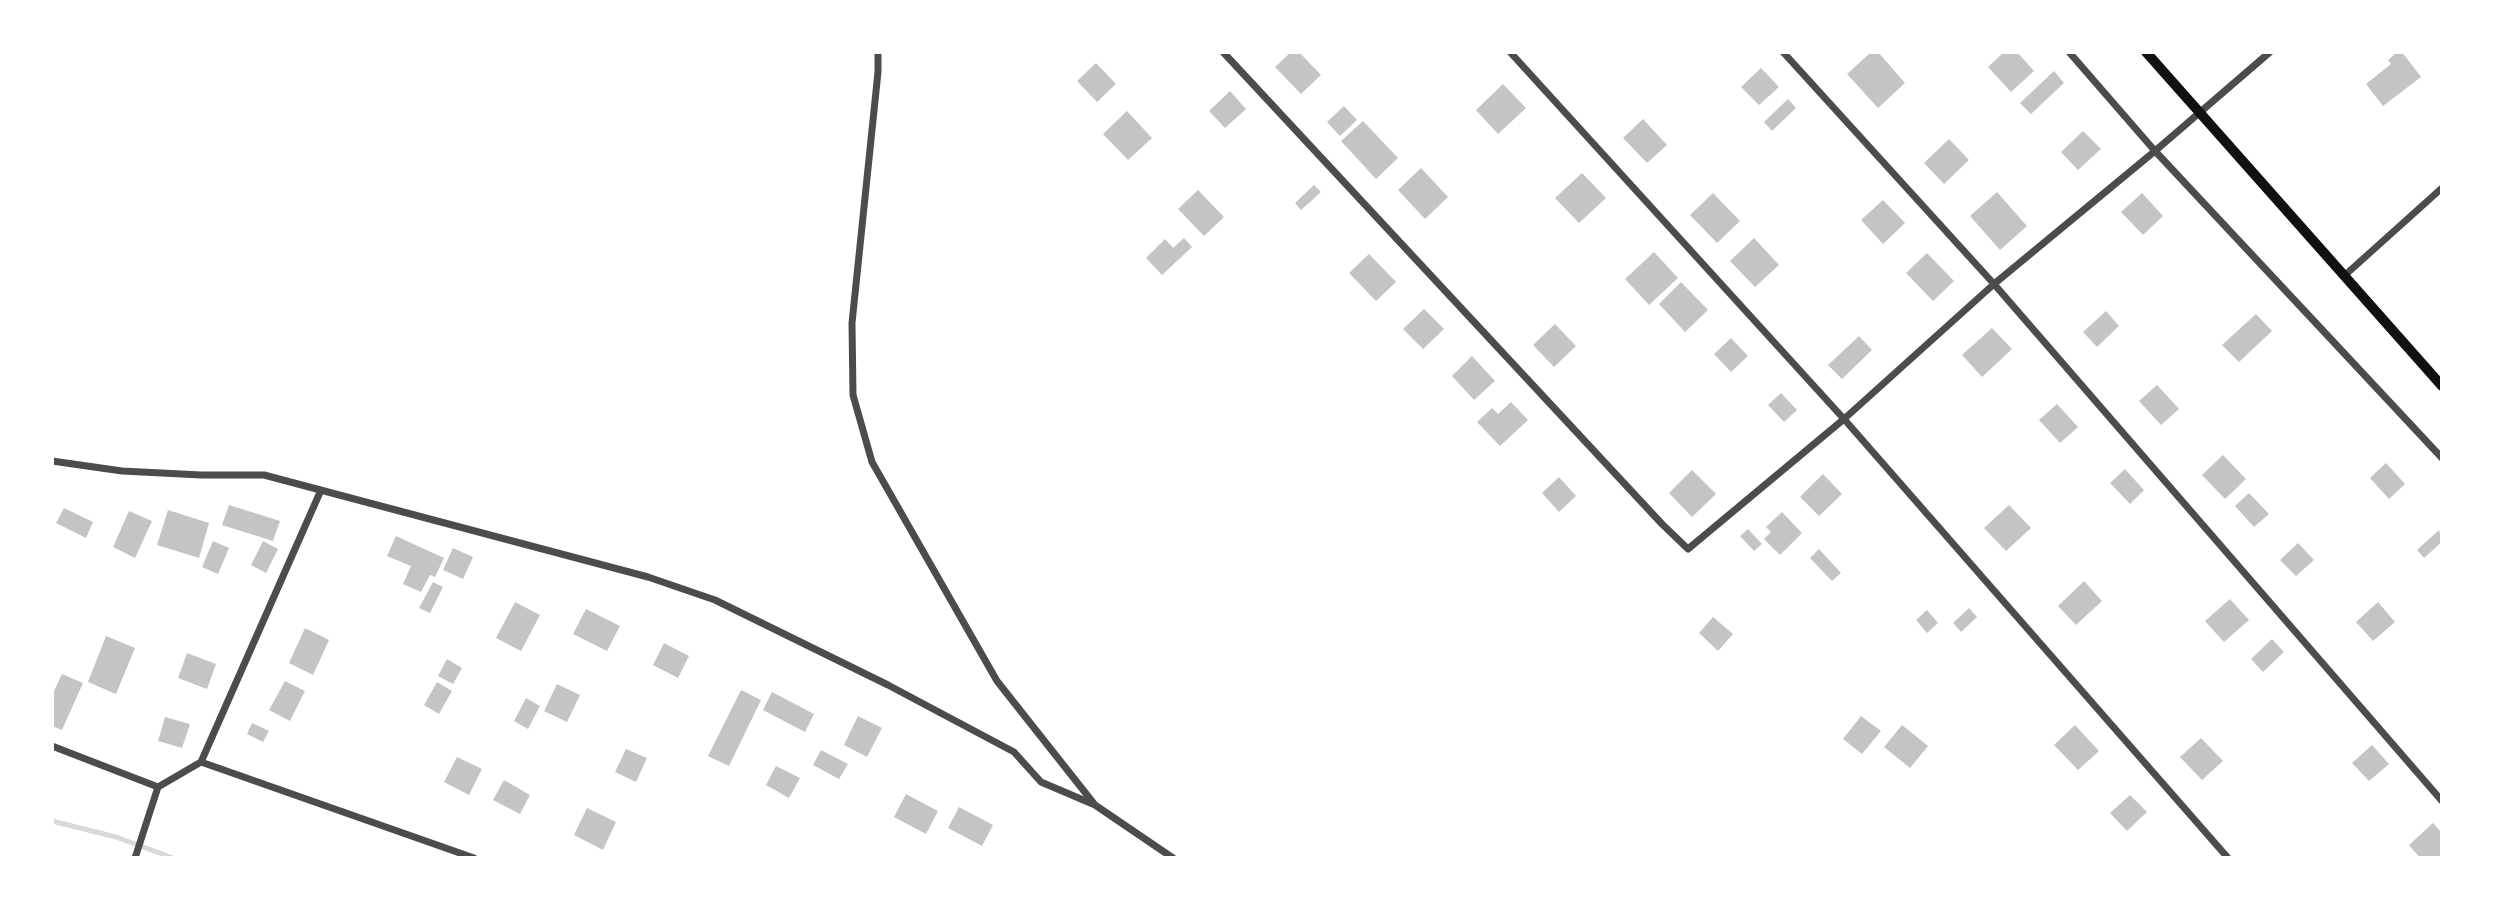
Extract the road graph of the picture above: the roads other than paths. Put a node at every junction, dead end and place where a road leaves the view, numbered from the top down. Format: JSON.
{"nodes":[{"id":1,"x":878,"y":52,"type":"edge"},
{"id":2,"x":1223,"y":52,"type":"edge"},
{"id":3,"x":1510,"y":52,"type":"edge"},
{"id":4,"x":1783,"y":52,"type":"edge"},
{"id":5,"x":2069,"y":52,"type":"edge"},
{"id":6,"x":2146,"y":52,"type":"edge"},
{"id":7,"x":2270,"y":52,"type":"edge"},
{"id":8,"x":2199,"y":114,"type":"junction"},
{"id":9,"x":2155,"y":151,"type":"junction"},
{"id":10,"x":2441,"y":188,"type":"edge"},
{"id":11,"x":2344,"y":276,"type":"junction"},
{"id":12,"x":1994,"y":284,"type":"junction"},
{"id":13,"x":2441,"y":386,"type":"edge"},
{"id":14,"x":1844,"y":419,"type":"junction"},
{"id":15,"x":2441,"y":458,"type":"edge"},
{"id":16,"x":52,"y":461,"type":"edge"},
{"id":17,"x":321,"y":490,"type":"junction"},
{"id":18,"x":52,"y":746,"type":"edge"},
{"id":19,"x":201,"y":762,"type":"junction"},
{"id":20,"x":158,"y":787,"type":"junction"},
{"id":21,"x":2441,"y":801,"type":"edge"},
{"id":22,"x":1095,"y":806,"type":"junction"},
{"id":23,"x":136,"y":855,"type":"edge"},
{"id":24,"x":474,"y":858,"type":"edge"},
{"id":25,"x":1173,"y":858,"type":"edge"},
{"id":26,"x":2228,"y":858,"type":"edge"}],
"edges":[{"from":1,"to":22,"type":"street"},
{"from":2,"to":14,"type":"street"},
{"from":3,"to":14,"type":"street"},
{"from":4,"to":12,"type":"street"},
{"from":5,"to":9,"type":"street"},
{"from":6,"to":8,"type":"main road"},
{"from":7,"to":8,"type":"street"},
{"from":8,"to":9,"type":"street"},
{"from":8,"to":11,"type":"main road"},
{"from":9,"to":12,"type":"street"},
{"from":9,"to":15,"type":"street"},
{"from":10,"to":11,"type":"street"},
{"from":11,"to":13,"type":"main road"},
{"from":12,"to":14,"type":"street"},
{"from":12,"to":21,"type":"street"},
{"from":14,"to":26,"type":"street"},
{"from":16,"to":17,"type":"street"},
{"from":17,"to":19,"type":"street"},
{"from":17,"to":22,"type":"street"},
{"from":18,"to":20,"type":"street"},
{"from":19,"to":20,"type":"street"},
{"from":19,"to":24,"type":"street"},
{"from":20,"to":23,"type":"street"},
{"from":22,"to":25,"type":"street"}]}
